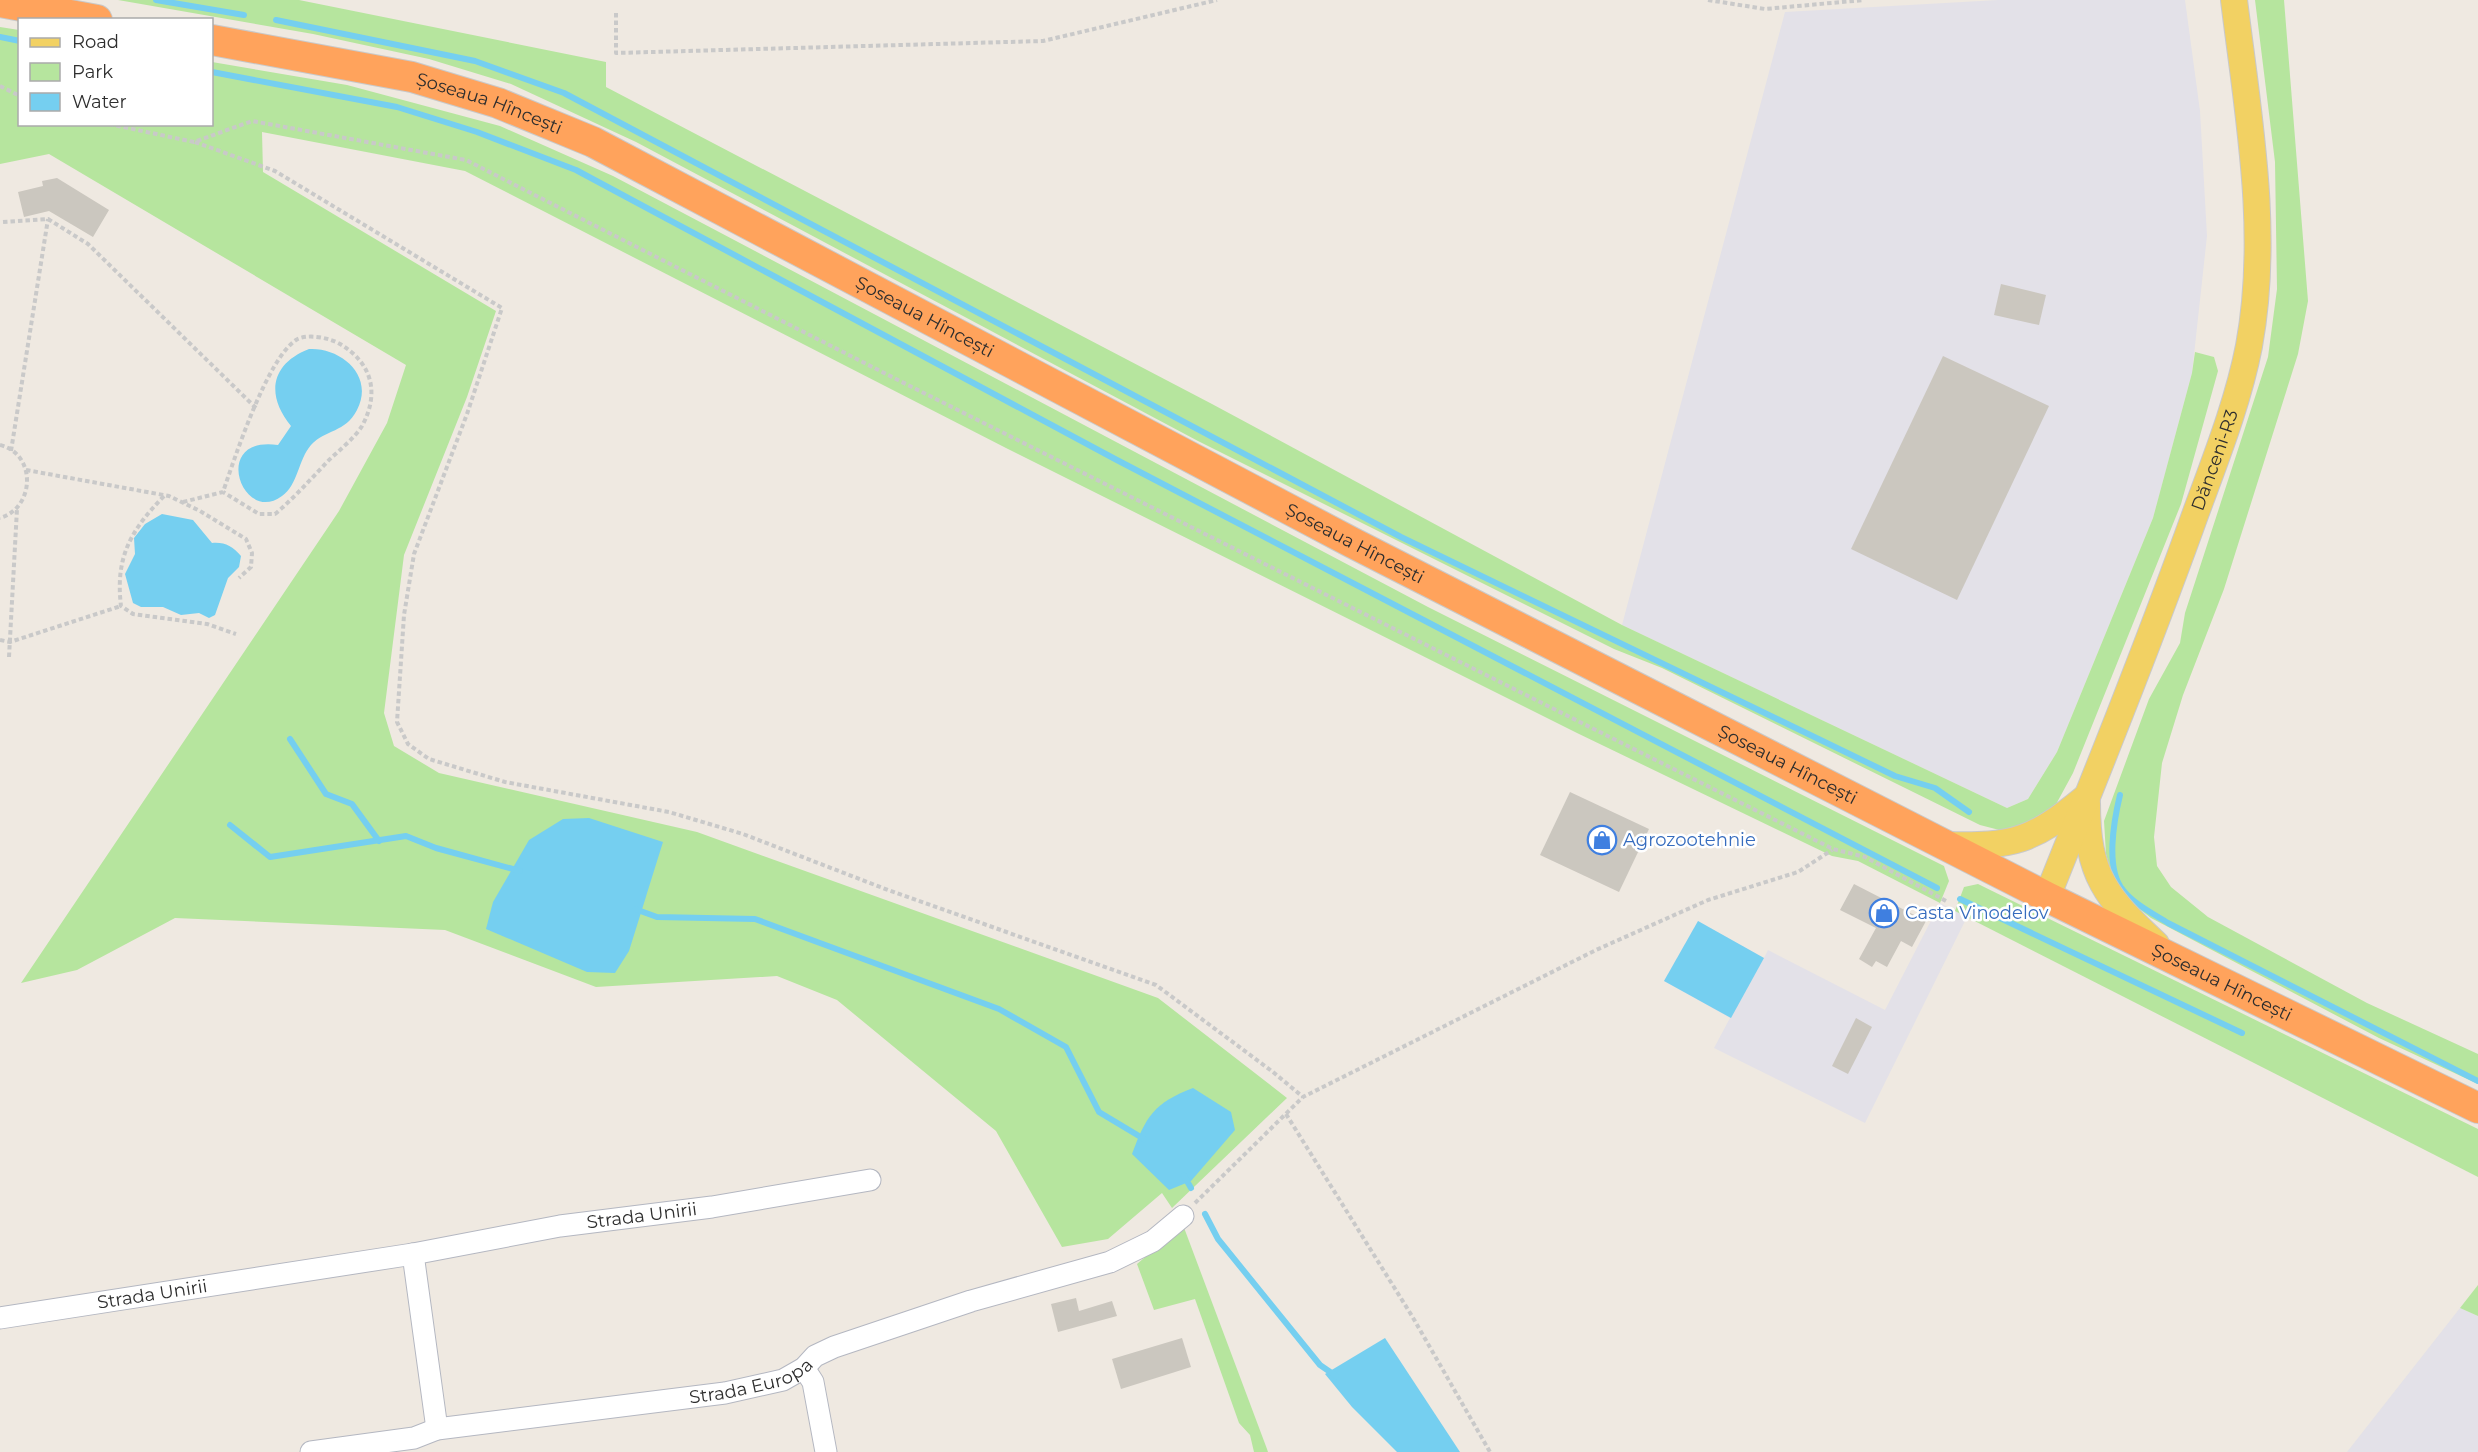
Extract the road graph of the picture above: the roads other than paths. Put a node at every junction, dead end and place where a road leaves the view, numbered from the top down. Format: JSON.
{"nodes":[{"id":1,"x":2234,"y":0,"type":"edge"},
{"id":2,"x":0,"y":2,"type":"edge"},
{"id":3,"x":86,"y":18,"type":"edge"},
{"id":4,"x":213,"y":40,"type":"edge"},
{"id":5,"x":2087,"y":796,"type":"junction"},
{"id":6,"x":1946,"y":846,"type":"junction"},
{"id":7,"x":2047,"y":897,"type":"junction"},
{"id":8,"x":2169,"y":957,"type":"junction"},
{"id":9,"x":2478,"y":1108,"type":"edge"},
{"id":10,"x":870,"y":1180,"type":"dead end"},
{"id":11,"x":1183,"y":1216,"type":"road end"},
{"id":12,"x":413,"y":1254,"type":"junction"},
{"id":13,"x":0,"y":1318,"type":"edge"},
{"id":14,"x":804,"y":1368,"type":"junction"},
{"id":15,"x":437,"y":1429,"type":"junction"},
{"id":16,"x":361,"y":1449,"type":"edge"},
{"id":17,"x":311,"y":1452,"type":"edge"},
{"id":18,"x":826,"y":1452,"type":"edge"}],
"edges":[{"from":1,"to":5,"type":"main road","name":"Dănceni-R3"},
{"from":2,"to":3,"type":"highway"},
{"from":4,"to":6,"type":"highway","name":"Șoseaua Hîncești"},
{"from":5,"to":6,"type":"main road"},
{"from":5,"to":7,"type":"main road","name":"Dănceni-R3"},
{"from":5,"to":8,"type":"main road"},
{"from":6,"to":7,"type":"highway","name":"Șoseaua Hîncești"},
{"from":7,"to":8,"type":"highway","name":"Șoseaua Hîncești"},
{"from":8,"to":9,"type":"highway","name":"Șoseaua Hîncești"},
{"from":10,"to":12,"type":"street","name":"Strada Unirii"},
{"from":11,"to":14,"type":"street","name":"Strada Europa"},
{"from":12,"to":13,"type":"street","name":"Strada Unirii"},
{"from":12,"to":15,"type":"street"},
{"from":14,"to":15,"type":"street","name":"Strada Europa"},
{"from":14,"to":18,"type":"street"},
{"from":15,"to":16,"type":"street","name":"Strada Europa"},
{"from":16,"to":17,"type":"street","name":"Strada Europa"}]}
